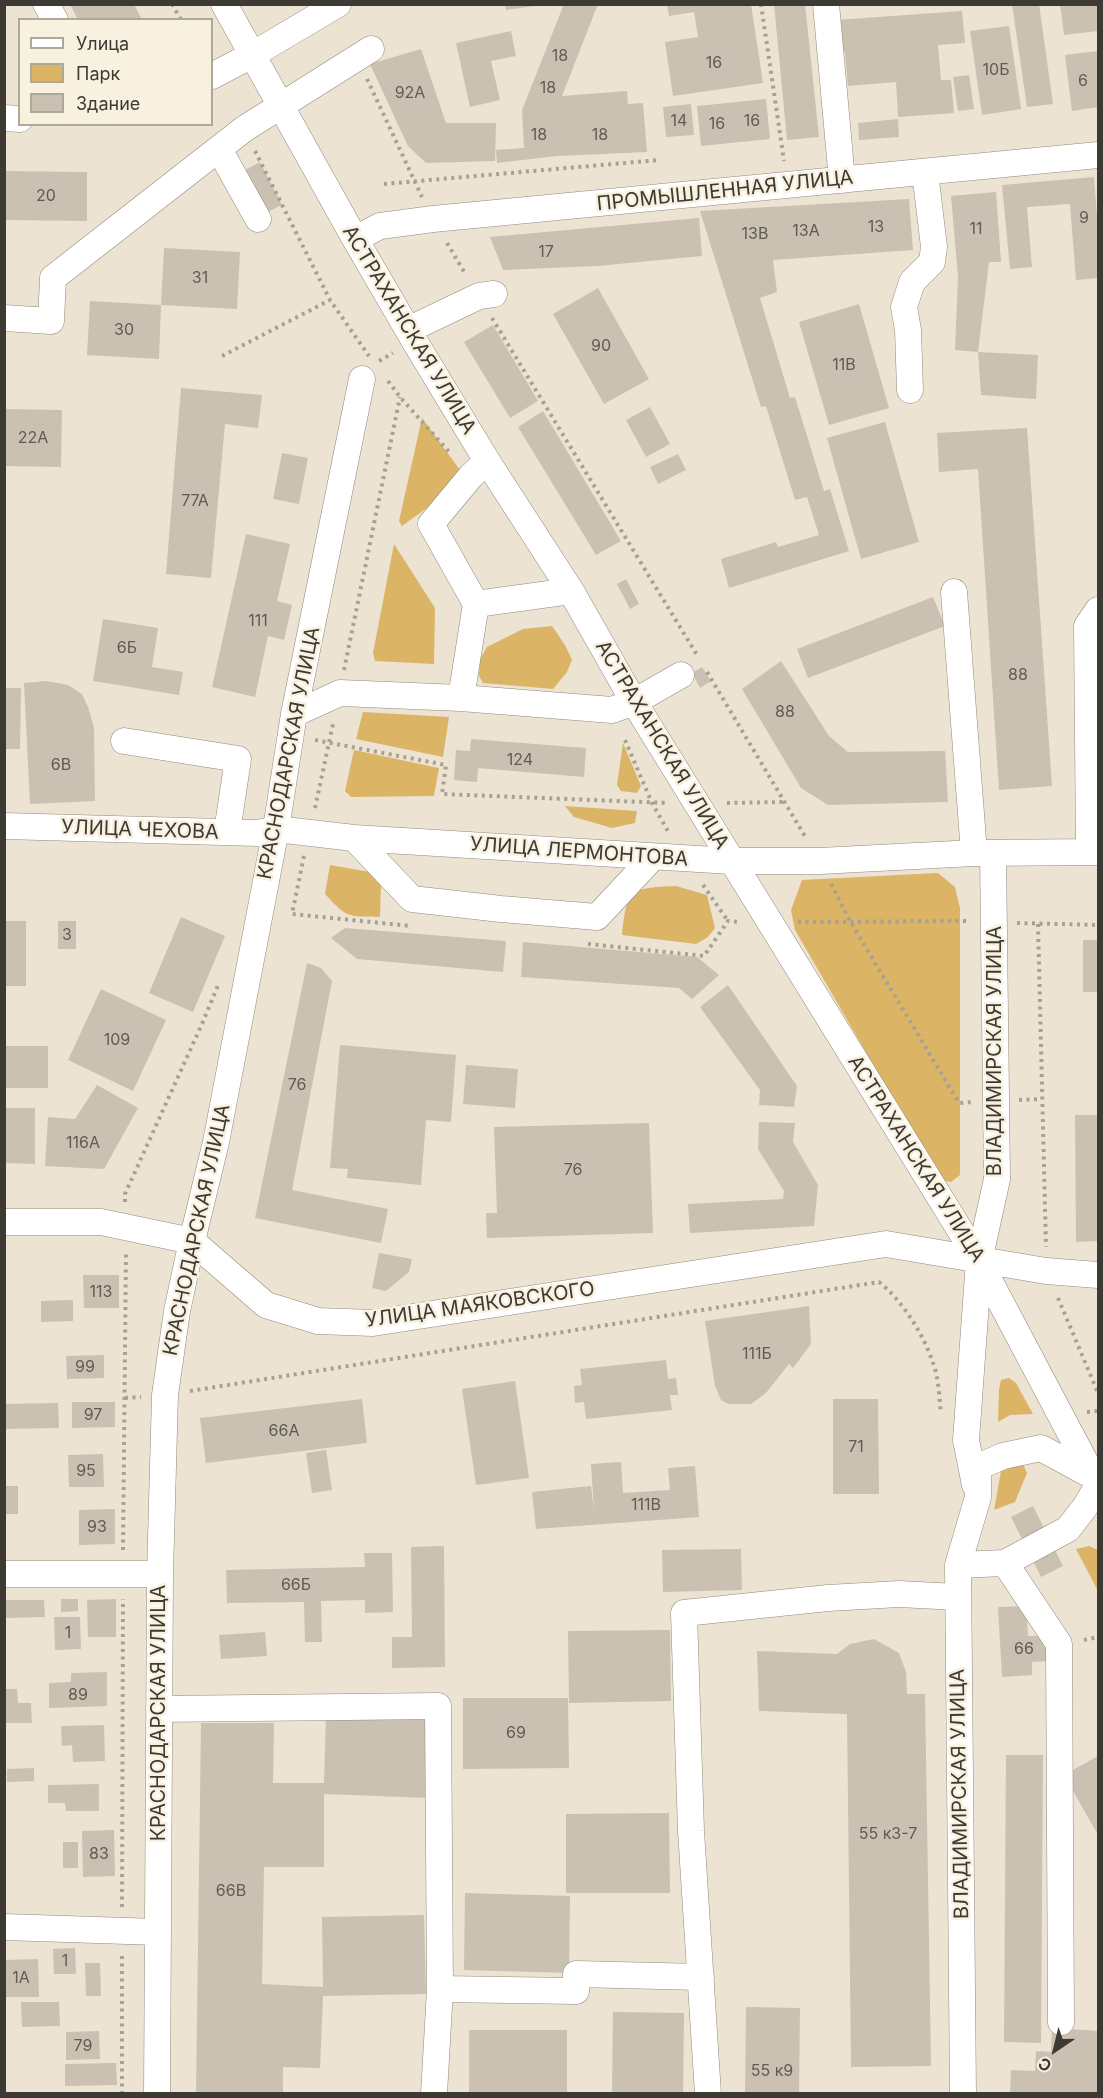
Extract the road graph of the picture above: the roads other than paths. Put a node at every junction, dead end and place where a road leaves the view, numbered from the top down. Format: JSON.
{"nodes":[{"id":1,"x":46,"y":4,"type":"edge"},
{"id":2,"x":224,"y":4,"type":"edge"},
{"id":3,"x":338,"y":4,"type":"edge"},
{"id":4,"x":826,"y":4,"type":"edge"},
{"id":5,"x":54,"y":18,"type":"edge"},
{"id":6,"x":364,"y":53,"type":"road end"},
{"id":7,"x":252,"y":56,"type":"junction"},
{"id":8,"x":213,"y":76,"type":"edge"},
{"id":9,"x":280,"y":107,"type":"junction"},
{"id":10,"x":219,"y":149,"type":"junction"},
{"id":11,"x":1098,"y":155,"type":"edge"},
{"id":12,"x":925,"y":172,"type":"junction"},
{"id":13,"x":842,"y":180,"type":"junction"},
{"id":14,"x":258,"y":219,"type":"dead end"},
{"id":15,"x":355,"y":239,"type":"junction"},
{"id":16,"x":486,"y":295,"type":"road end"},
{"id":17,"x":4,"y":318,"type":"edge"},
{"id":18,"x":408,"y":330,"type":"junction"},
{"id":19,"x":368,"y":371,"type":"road end"},
{"id":20,"x":910,"y":390,"type":"dead end"},
{"id":21,"x":479,"y":469,"type":"junction"},
{"id":22,"x":571,"y":591,"type":"junction"},
{"id":23,"x":954,"y":592,"type":"dead end"},
{"id":24,"x":476,"y":604,"type":"junction"},
{"id":25,"x":1098,"y":610,"type":"edge"},
{"id":26,"x":691,"y":668,"type":"road end"},
{"id":27,"x":461,"y":698,"type":"junction"},
{"id":28,"x":623,"y":706,"type":"junction"},
{"id":29,"x":292,"y":725,"type":"junction"},
{"id":30,"x":124,"y":741,"type":"dead end"},
{"id":31,"x":4,"y":826,"type":"edge"},
{"id":32,"x":276,"y":829,"type":"junction"},
{"id":33,"x":227,"y":832,"type":"junction"},
{"id":34,"x":354,"y":838,"type":"junction"},
{"id":35,"x":1094,"y":852,"type":"edge"},
{"id":36,"x":984,"y":853,"type":"junction"},
{"id":37,"x":653,"y":857,"type":"junction"},
{"id":38,"x":731,"y":861,"type":"junction"},
{"id":39,"x":4,"y":1222,"type":"edge"},
{"id":40,"x":192,"y":1241,"type":"junction"},
{"id":41,"x":979,"y":1261,"type":"junction"},
{"id":42,"x":1098,"y":1275,"type":"edge"},
{"id":43,"x":1096,"y":1482,"type":"edge"},
{"id":44,"x":978,"y":1497,"type":"junction"},
{"id":45,"x":1005,"y":1563,"type":"junction"},
{"id":46,"x":958,"y":1565,"type":"junction"},
{"id":47,"x":4,"y":1574,"type":"edge"},
{"id":48,"x":160,"y":1574,"type":"junction"},
{"id":49,"x":958,"y":1596,"type":"junction"},
{"id":50,"x":159,"y":1709,"type":"junction"},
{"id":51,"x":4,"y":1927,"type":"edge"},
{"id":52,"x":158,"y":1932,"type":"junction"},
{"id":53,"x":700,"y":1977,"type":"junction"},
{"id":54,"x":440,"y":1989,"type":"junction"},
{"id":55,"x":1061,"y":2022,"type":"dead end"},
{"id":56,"x":157,"y":2094,"type":"edge"},
{"id":57,"x":434,"y":2094,"type":"edge"},
{"id":58,"x":708,"y":2094,"type":"edge"},
{"id":59,"x":963,"y":2094,"type":"edge"}],
"edges":[{"from":1,"to":5,"type":"street"},
{"from":2,"to":7,"type":"street","name":"АСТРАХАНСКАЯ УЛИЦА"},
{"from":3,"to":7,"type":"street"},
{"from":4,"to":13,"type":"street"},
{"from":6,"to":9,"type":"street"},
{"from":7,"to":8,"type":"street"},
{"from":7,"to":9,"type":"street","name":"АСТРАХАНСКАЯ УЛИЦА"},
{"from":9,"to":10,"type":"street"},
{"from":9,"to":15,"type":"street","name":"АСТРАХАНСКАЯ УЛИЦА"},
{"from":10,"to":14,"type":"street"},
{"from":10,"to":17,"type":"street"},
{"from":11,"to":12,"type":"street","name":"ПРОМЫШЛЕННАЯ УЛИЦА"},
{"from":12,"to":13,"type":"street","name":"ПРОМЫШЛЕННАЯ УЛИЦА"},
{"from":12,"to":20,"type":"street"},
{"from":13,"to":15,"type":"street","name":"ПРОМЫШЛЕННАЯ УЛИЦА"},
{"from":15,"to":18,"type":"street","name":"АСТРАХАНСКАЯ УЛИЦА"},
{"from":16,"to":18,"type":"street"},
{"from":18,"to":21,"type":"street","name":"АСТРАХАНСКАЯ УЛИЦА"},
{"from":19,"to":29,"type":"street","name":"КРАСНОДАРСКАЯ УЛИЦА"},
{"from":21,"to":22,"type":"street","name":"АСТРАХАНСКАЯ УЛИЦА"},
{"from":21,"to":24,"type":"street"},
{"from":22,"to":24,"type":"street"},
{"from":22,"to":28,"type":"street","name":"АСТРАХАНСКАЯ УЛИЦА"},
{"from":23,"to":36,"type":"street","name":"ВЛАДИМИРСКАЯ УЛИЦА"},
{"from":24,"to":27,"type":"street"},
{"from":25,"to":35,"type":"street"},
{"from":26,"to":28,"type":"street"},
{"from":27,"to":28,"type":"street"},
{"from":27,"to":29,"type":"street"},
{"from":28,"to":38,"type":"street","name":"АСТРАХАНСКАЯ УЛИЦА"},
{"from":29,"to":32,"type":"street","name":"КРАСНОДАРСКАЯ УЛИЦА"},
{"from":30,"to":33,"type":"street"},
{"from":31,"to":33,"type":"street","name":"УЛИЦА ЧЕХОВА"},
{"from":32,"to":33,"type":"street","name":"УЛИЦА ЧЕХОВА"},
{"from":32,"to":34,"type":"street","name":"УЛИЦА ЛЕРМОНТОВА"},
{"from":32,"to":40,"type":"street","name":"КРАСНОДАРСКАЯ УЛИЦА"},
{"from":34,"to":37,"type":"street","name":"УЛИЦА ЛЕРМОНТОВА"},
{"from":34,"to":37,"type":"street"},
{"from":35,"to":36,"type":"street","name":"УЛИЦА ЛЕРМОНТОВА"},
{"from":36,"to":38,"type":"street","name":"УЛИЦА ЛЕРМОНТОВА"},
{"from":36,"to":41,"type":"street","name":"ВЛАДИМИРСКАЯ УЛИЦА"},
{"from":37,"to":38,"type":"street","name":"УЛИЦА ЛЕРМОНТОВА"},
{"from":38,"to":41,"type":"street","name":"АСТРАХАНСКАЯ УЛИЦА"},
{"from":39,"to":40,"type":"street","name":"УЛИЦА МАЯКОВСКОГО"},
{"from":40,"to":41,"type":"street","name":"УЛИЦА МАЯКОВСКОГО"},
{"from":40,"to":48,"type":"street","name":"КРАСНОДАРСКАЯ УЛИЦА"},
{"from":41,"to":42,"type":"street","name":"УЛИЦА МАЯКОВСКОГО"},
{"from":41,"to":43,"type":"street","name":"АСТРАХАНСКАЯ УЛИЦА"},
{"from":41,"to":44,"type":"street","name":"ВЛАДИМИРСКАЯ УЛИЦА"},
{"from":43,"to":44,"type":"street","name":"ВЛАДИМИРСКАЯ УЛИЦА"},
{"from":43,"to":45,"type":"street"},
{"from":44,"to":46,"type":"street","name":"ВЛАДИМИРСКАЯ УЛИЦА"},
{"from":45,"to":46,"type":"street"},
{"from":45,"to":55,"type":"street"},
{"from":46,"to":49,"type":"street","name":"ВЛАДИМИРСКАЯ УЛИЦА"},
{"from":47,"to":48,"type":"street"},
{"from":48,"to":50,"type":"street","name":"КРАСНОДАРСКАЯ УЛИЦА"},
{"from":49,"to":53,"type":"street"},
{"from":49,"to":59,"type":"street","name":"ВЛАДИМИРСКАЯ УЛИЦА"},
{"from":50,"to":52,"type":"street","name":"КРАСНОДАРСКАЯ УЛИЦА"},
{"from":50,"to":54,"type":"street"},
{"from":51,"to":52,"type":"street"},
{"from":52,"to":56,"type":"street","name":"КРАСНОДАРСКАЯ УЛИЦА"},
{"from":53,"to":54,"type":"street"},
{"from":53,"to":58,"type":"street"},
{"from":54,"to":57,"type":"street"}]}
